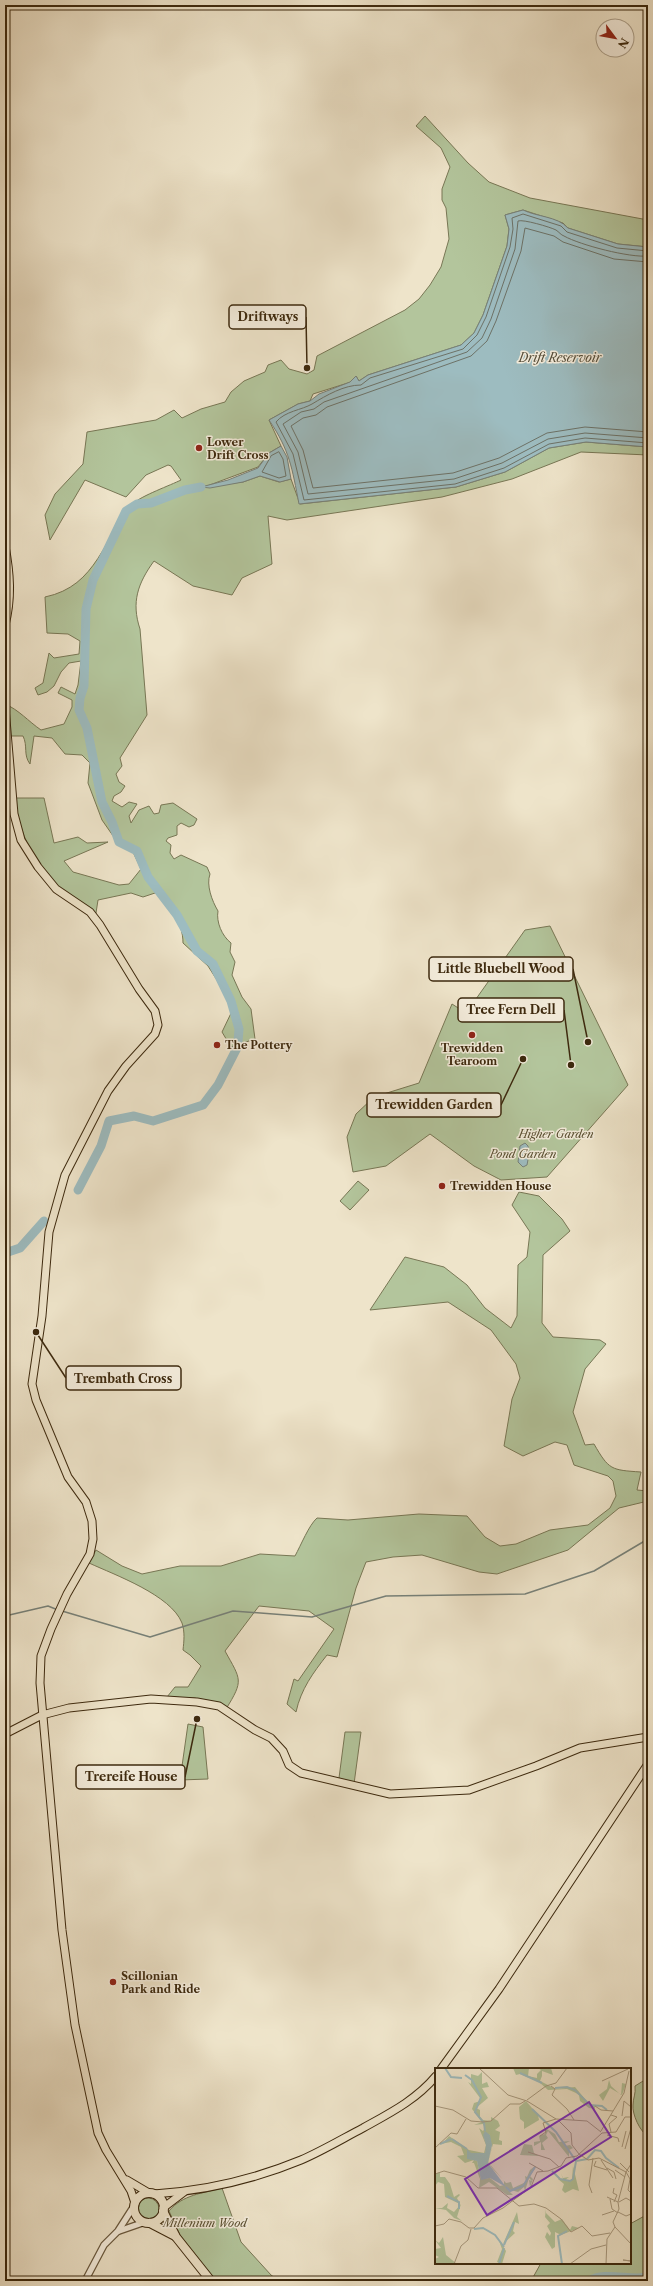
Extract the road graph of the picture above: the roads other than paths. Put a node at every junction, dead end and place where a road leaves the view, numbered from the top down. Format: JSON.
{"nodes":[{"id":1,"x":5,"y":546,"type":"edge"},
{"id":2,"x":5,"y":625,"type":"edge"},
{"id":3,"x":5,"y":708,"type":"edge"},
{"id":4,"x":42,"y":1715,"type":"junction"},
{"id":5,"x":5,"y":1734,"type":"edge"},
{"id":6,"x":648,"y":1737,"type":"edge"},
{"id":7,"x":648,"y":1764,"type":"edge"},
{"id":8,"x":442,"y":2068,"type":"edge"},
{"id":9,"x":435,"y":2077,"type":"edge"},
{"id":10,"x":124,"y":2177,"type":"junction"},
{"id":11,"x":186,"y":2191,"type":"junction"},
{"id":12,"x":152,"y":2194,"type":"junction"},
{"id":13,"x":135,"y":2204,"type":"junction"},
{"id":14,"x":163,"y":2209,"type":"junction"},
{"id":15,"x":148,"y":2222,"type":"junction"},
{"id":16,"x":118,"y":2231,"type":"junction"},
{"id":17,"x":176,"y":2237,"type":"junction"},
{"id":18,"x":84,"y":2281,"type":"edge"},
{"id":19,"x":210,"y":2281,"type":"edge"}],
"edges":[{"from":1,"to":2,"type":"main road"},
{"from":3,"to":4,"type":"main road"},
{"from":4,"to":5,"type":"main road"},
{"from":4,"to":6,"type":"main road"},
{"from":4,"to":10,"type":"main road"},
{"from":7,"to":8,"type":"main road"},
{"from":9,"to":11,"type":"main road"},
{"from":10,"to":12,"type":"main road"},
{"from":10,"to":13,"type":"main road"},
{"from":11,"to":12,"type":"main road"},
{"from":11,"to":14,"type":"main road"},
{"from":12,"to":13,"type":"highway"},
{"from":12,"to":14,"type":"highway"},
{"from":13,"to":15,"type":"highway"},
{"from":13,"to":16,"type":"street"},
{"from":14,"to":15,"type":"highway"},
{"from":14,"to":17,"type":"highway"},
{"from":15,"to":16,"type":"street"},
{"from":15,"to":17,"type":"highway"},
{"from":16,"to":18,"type":"street"},
{"from":17,"to":19,"type":"highway"}]}
